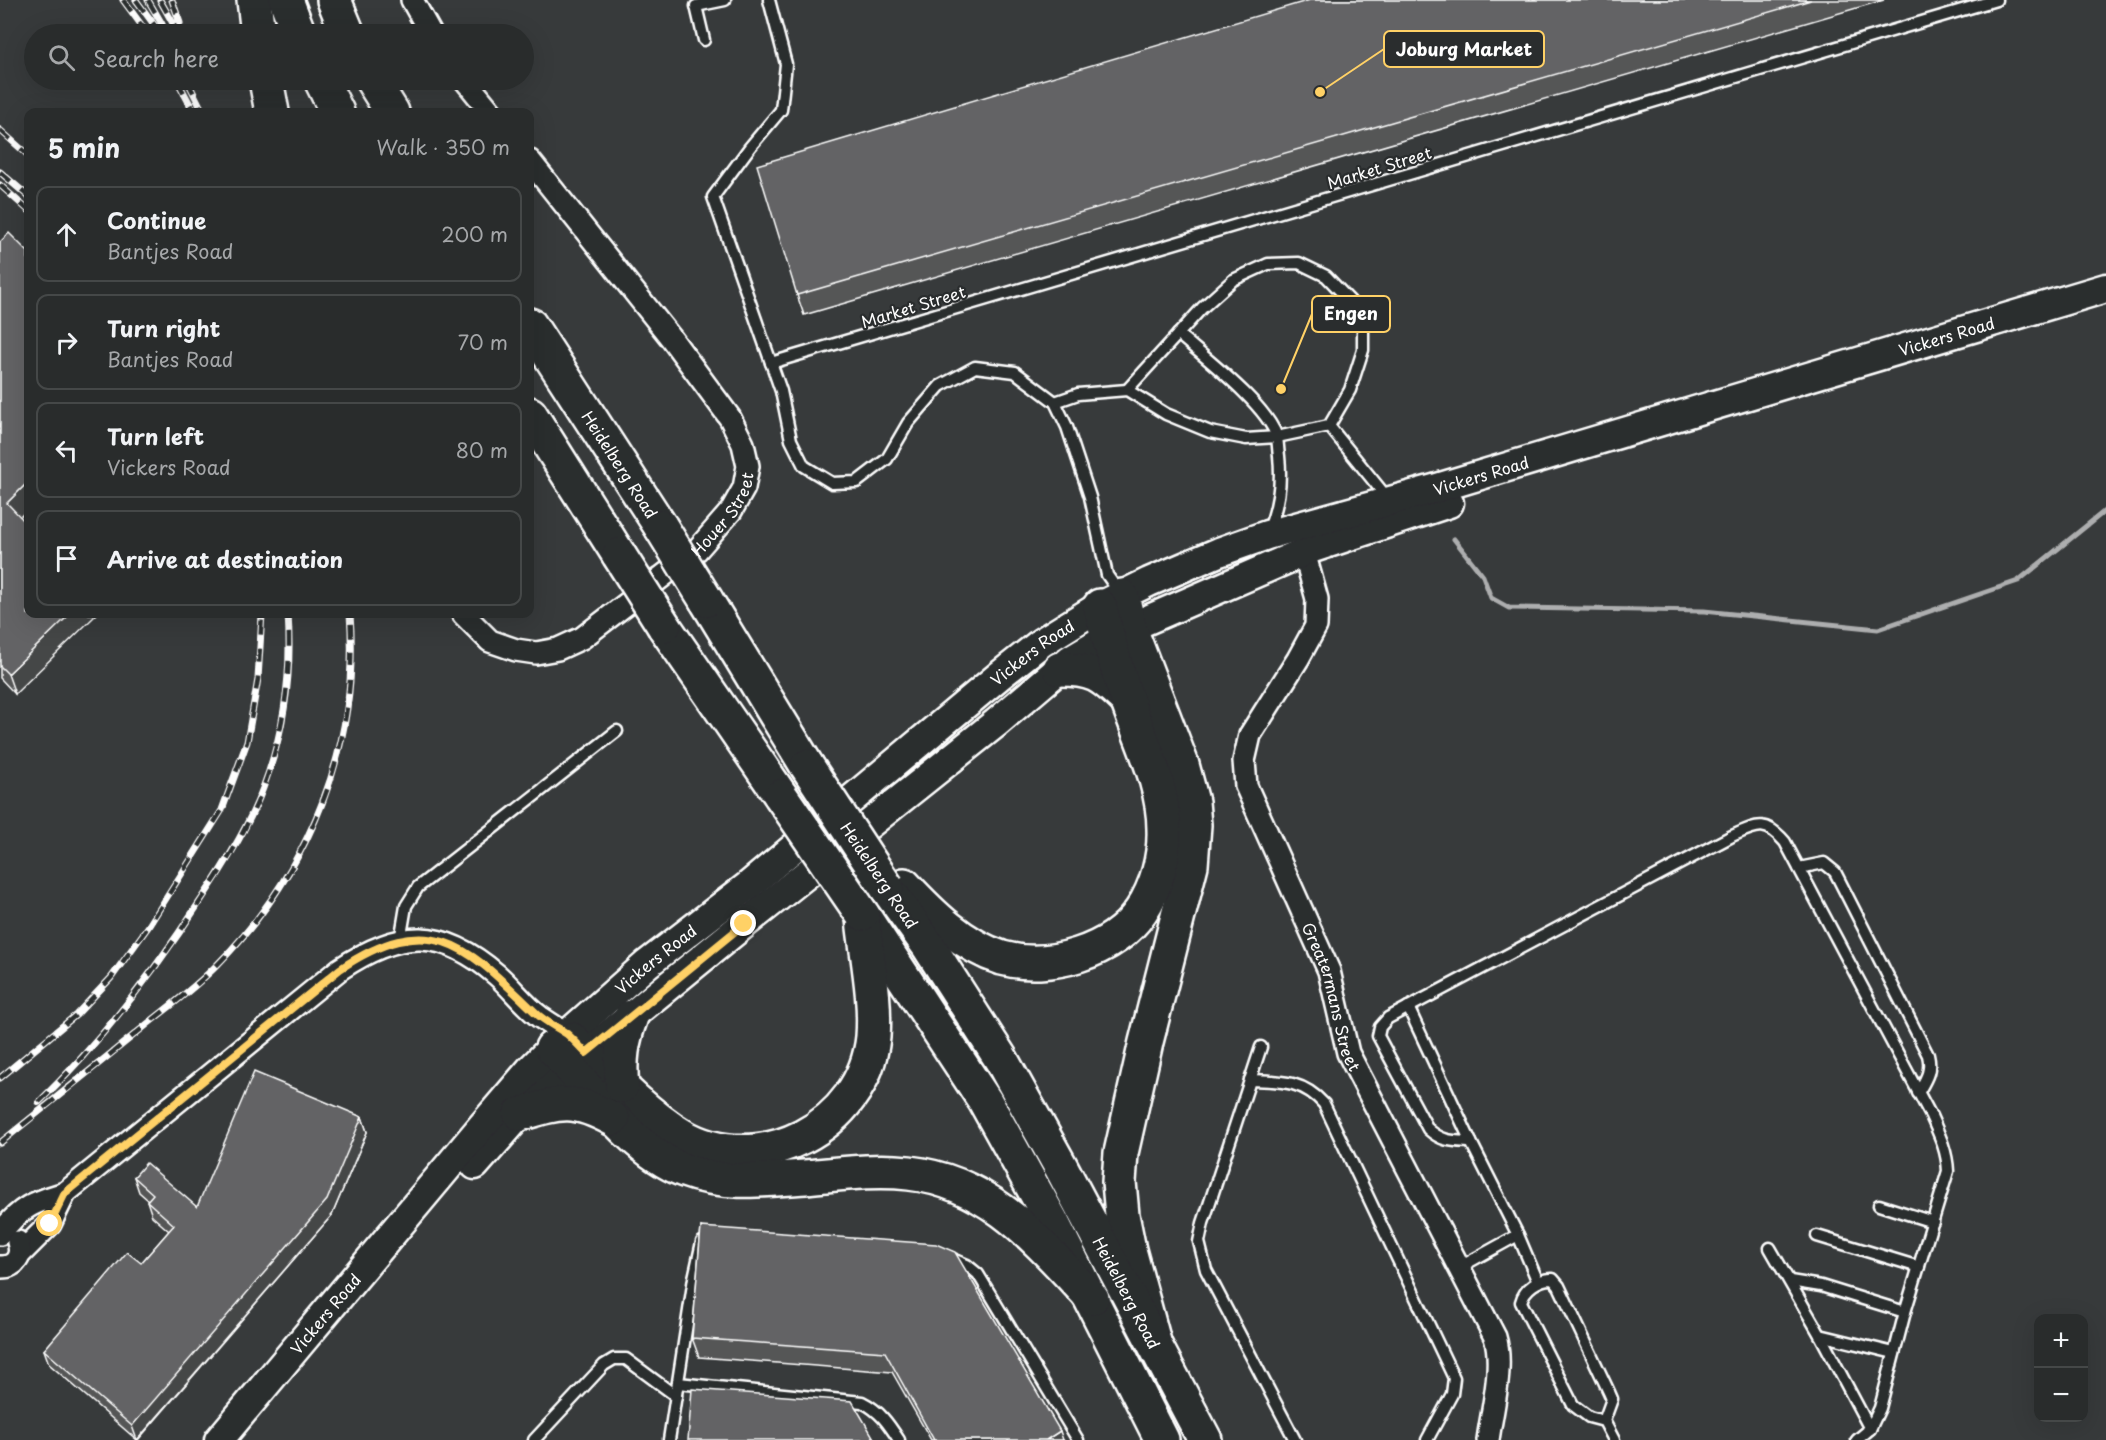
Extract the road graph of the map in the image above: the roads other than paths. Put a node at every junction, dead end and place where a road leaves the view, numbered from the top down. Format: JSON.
{"nodes":[{"id":1,"x":254,"y":0,"type":"edge"},
{"id":2,"x":286,"y":0,"type":"edge"},
{"id":3,"x":334,"y":0,"type":"edge"},
{"id":4,"x":412,"y":0,"type":"edge"},
{"id":5,"x":725,"y":0,"type":"edge"},
{"id":6,"x":769,"y":0,"type":"edge"},
{"id":7,"x":1996,"y":0,"type":"edge"},
{"id":8,"x":695,"y":3,"type":"edge"},
{"id":9,"x":257,"y":24,"type":"edge"},
{"id":10,"x":295,"y":24,"type":"edge"},
{"id":11,"x":344,"y":24,"type":"edge"},
{"id":12,"x":425,"y":24,"type":"edge"},
{"id":13,"x":704,"y":40,"type":"dead end"},
{"id":14,"x":268,"y":90,"type":"edge"},
{"id":15,"x":326,"y":90,"type":"edge"},
{"id":16,"x":378,"y":90,"type":"edge"},
{"id":17,"x":473,"y":90,"type":"edge"},
{"id":18,"x":271,"y":108,"type":"edge"},
{"id":19,"x":336,"y":108,"type":"edge"},
{"id":20,"x":390,"y":108,"type":"edge"},
{"id":21,"x":488,"y":108,"type":"edge"},
{"id":22,"x":534,"y":166,"type":"edge"},
{"id":23,"x":2106,"y":288,"type":"edge"},
{"id":24,"x":2106,"y":306,"type":"edge"},
{"id":25,"x":534,"y":331,"type":"edge"},
{"id":26,"x":1178,"y":334,"type":"junction"},
{"id":27,"x":771,"y":363,"type":"junction"},
{"id":28,"x":1126,"y":390,"type":"junction"},
{"id":29,"x":1055,"y":402,"type":"junction"},
{"id":30,"x":534,"y":420,"type":"edge"},
{"id":31,"x":1329,"y":426,"type":"junction"},
{"id":32,"x":1277,"y":437,"type":"junction"},
{"id":33,"x":1389,"y":500,"type":"junction"},
{"id":34,"x":1266,"y":535,"type":"junction"},
{"id":35,"x":1304,"y":552,"type":"junction"},
{"id":36,"x":1107,"y":591,"type":"junction"},
{"id":37,"x":466,"y":618,"type":"edge"},
{"id":38,"x":1119,"y":633,"type":"junction"},
{"id":39,"x":1060,"y":669,"type":"junction"},
{"id":40,"x":1127,"y":700,"type":"junction"},
{"id":41,"x":617,"y":731,"type":"dead end"},
{"id":42,"x":1799,"y":868,"type":"junction"},
{"id":43,"x":890,"y":880,"type":"junction"},
{"id":44,"x":862,"y":914,"type":"junction"},
{"id":45,"x":400,"y":941,"type":"junction"},
{"id":46,"x":1408,"y":1007,"type":"junction"},
{"id":47,"x":631,"y":1017,"type":"junction"},
{"id":48,"x":1261,"y":1047,"type":"dead end"},
{"id":49,"x":569,"y":1051,"type":"junction"},
{"id":50,"x":1250,"y":1080,"type":"junction"},
{"id":51,"x":622,"y":1086,"type":"junction"},
{"id":52,"x":1918,"y":1093,"type":"junction"},
{"id":53,"x":520,"y":1114,"type":"junction"},
{"id":54,"x":620,"y":1123,"type":"junction"},
{"id":55,"x":1471,"y":1142,"type":"junction"},
{"id":56,"x":65,"y":1193,"type":"junction"},
{"id":57,"x":1879,"y":1206,"type":"dead end"},
{"id":58,"x":1933,"y":1222,"type":"junction"},
{"id":59,"x":0,"y":1234,"type":"edge"},
{"id":60,"x":708,"y":1234,"type":"edge"},
{"id":61,"x":1518,"y":1235,"type":"junction"},
{"id":62,"x":1817,"y":1236,"type":"dead end"},
{"id":63,"x":1770,"y":1248,"type":"dead end"},
{"id":64,"x":20,"y":1254,"type":"junction"},
{"id":65,"x":938,"y":1255,"type":"edge"},
{"id":66,"x":0,"y":1267,"type":"edge"},
{"id":67,"x":1461,"y":1267,"type":"junction"},
{"id":68,"x":1919,"y":1267,"type":"junction"},
{"id":69,"x":1790,"y":1281,"type":"junction"},
{"id":70,"x":1539,"y":1282,"type":"junction"},
{"id":71,"x":1092,"y":1298,"type":"junction"},
{"id":72,"x":1905,"y":1312,"type":"junction"},
{"id":73,"x":1820,"y":1335,"type":"junction"},
{"id":74,"x":1154,"y":1342,"type":"junction"},
{"id":75,"x":1894,"y":1353,"type":"junction"},
{"id":76,"x":678,"y":1383,"type":"junction"},
{"id":77,"x":676,"y":1396,"type":"junction"},
{"id":78,"x":1604,"y":1421,"type":"junction"},
{"id":79,"x":1869,"y":1429,"type":"junction"},
{"id":80,"x":219,"y":1440,"type":"edge"},
{"id":81,"x":238,"y":1440,"type":"edge"},
{"id":82,"x":534,"y":1440,"type":"edge"},
{"id":83,"x":669,"y":1440,"type":"edge"},
{"id":84,"x":899,"y":1440,"type":"edge"},
{"id":85,"x":1078,"y":1440,"type":"edge"},
{"id":86,"x":1162,"y":1440,"type":"edge"},
{"id":87,"x":1204,"y":1440,"type":"edge"},
{"id":88,"x":1295,"y":1440,"type":"edge"},
{"id":89,"x":1427,"y":1440,"type":"edge"},
{"id":90,"x":1488,"y":1440,"type":"edge"},
{"id":91,"x":1614,"y":1440,"type":"edge"},
{"id":92,"x":1857,"y":1440,"type":"edge"}],
"edges":[{"from":1,"to":9,"type":"main road"},
{"from":2,"to":10,"type":"main road"},
{"from":3,"to":11,"type":"main road"},
{"from":4,"to":12,"type":"street"},
{"from":5,"to":8,"type":"lane"},
{"from":6,"to":27,"type":"lane"},
{"from":7,"to":27,"type":"lane","name":"Market Street"},
{"from":8,"to":13,"type":"lane"},
{"from":14,"to":18,"type":"main road"},
{"from":15,"to":19,"type":"main road"},
{"from":16,"to":20,"type":"main road"},
{"from":17,"to":21,"type":"street"},
{"from":22,"to":37,"type":"street","name":"Houer Street"},
{"from":23,"to":33,"type":"main road","name":"Vickers Road"},
{"from":24,"to":35,"type":"main road","name":"Vickers Road"},
{"from":25,"to":43,"type":"main road","name":"Heidelberg Road","bridge":true},
{"from":26,"to":28,"type":"lane"},
{"from":26,"to":31,"type":"lane"},
{"from":26,"to":32,"type":"lane"},
{"from":27,"to":29,"type":"lane"},
{"from":28,"to":29,"type":"lane"},
{"from":28,"to":32,"type":"lane"},
{"from":29,"to":36,"type":"lane"},
{"from":30,"to":44,"type":"main road","name":"Heidelberg Road","bridge":true},
{"from":31,"to":32,"type":"lane"},
{"from":31,"to":33,"type":"lane"},
{"from":32,"to":34,"type":"lane"},
{"from":33,"to":34,"type":"main road","name":"Vickers Road"},
{"from":34,"to":36,"type":"main road","name":"Vickers Road"},
{"from":35,"to":38,"type":"main road","name":"Vickers Road"},
{"from":35,"to":67,"type":"street","name":"Greatermans Street"},
{"from":36,"to":38,"type":"main road"},
{"from":36,"to":49,"type":"main road","name":"Vickers Road"},
{"from":38,"to":39,"type":"main road","name":"Vickers Road"},
{"from":38,"to":40,"type":"main road"},
{"from":38,"to":74,"type":"main road"},
{"from":39,"to":40,"type":"main road"},
{"from":39,"to":47,"type":"main road","name":"Vickers Road"},
{"from":40,"to":43,"type":"main road"},
{"from":41,"to":45,"type":"lane"},
{"from":42,"to":46,"type":"lane"},
{"from":42,"to":52,"type":"lane"},
{"from":42,"to":52,"type":"lane"},
{"from":43,"to":74,"type":"main road","name":"Heidelberg Road"},
{"from":44,"to":51,"type":"main road"},
{"from":44,"to":71,"type":"main road","name":"Heidelberg Road"},
{"from":45,"to":49,"type":"street"},
{"from":45,"to":56,"type":"street"},
{"from":46,"to":55,"type":"lane"},
{"from":46,"to":55,"type":"lane"},
{"from":47,"to":49,"type":"main road","name":"Vickers Road"},
{"from":47,"to":51,"type":"main road"},
{"from":48,"to":50,"type":"lane"},
{"from":49,"to":51,"type":"main road"},
{"from":49,"to":53,"type":"main road","name":"Vickers Road"},
{"from":49,"to":54,"type":"main road"},
{"from":49,"to":80,"type":"main road","name":"Vickers Road"},
{"from":50,"to":88,"type":"lane"},
{"from":50,"to":89,"type":"lane"},
{"from":52,"to":58,"type":"lane"},
{"from":53,"to":54,"type":"main road"},
{"from":53,"to":81,"type":"main road","name":"Vickers Road"},
{"from":54,"to":71,"type":"main road"},
{"from":55,"to":61,"type":"lane"},
{"from":56,"to":59,"type":"street"},
{"from":56,"to":64,"type":"street"},
{"from":57,"to":58,"type":"lane"},
{"from":58,"to":68,"type":"lane"},
{"from":59,"to":64,"type":"street"},
{"from":60,"to":76,"type":"lane"},
{"from":61,"to":67,"type":"lane"},
{"from":61,"to":70,"type":"lane"},
{"from":62,"to":68,"type":"lane"},
{"from":63,"to":69,"type":"lane"},
{"from":64,"to":66,"type":"street"},
{"from":65,"to":85,"type":"lane"},
{"from":67,"to":90,"type":"street","name":"Greatermans Street"},
{"from":68,"to":72,"type":"lane"},
{"from":69,"to":72,"type":"lane"},
{"from":69,"to":73,"type":"lane"},
{"from":70,"to":78,"type":"lane"},
{"from":70,"to":78,"type":"lane"},
{"from":71,"to":86,"type":"main road","name":"Heidelberg Road"},
{"from":72,"to":75,"type":"lane"},
{"from":73,"to":75,"type":"lane"},
{"from":73,"to":79,"type":"lane"},
{"from":74,"to":87,"type":"main road","name":"Heidelberg Road"},
{"from":75,"to":79,"type":"lane"},
{"from":76,"to":77,"type":"lane"},
{"from":76,"to":84,"type":"lane"},
{"from":77,"to":82,"type":"lane"},
{"from":77,"to":83,"type":"lane"},
{"from":78,"to":91,"type":"lane"},
{"from":79,"to":92,"type":"lane"}]}
